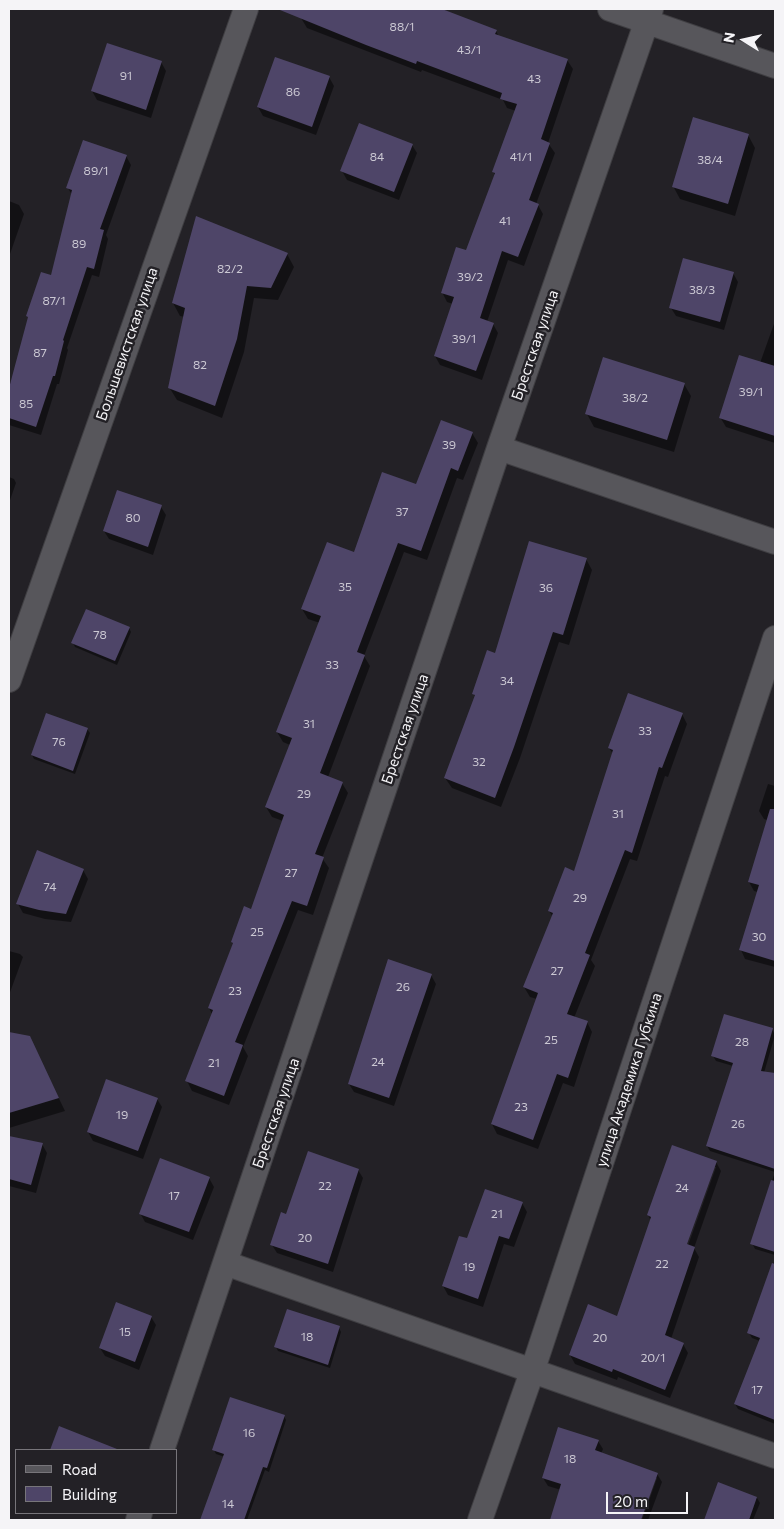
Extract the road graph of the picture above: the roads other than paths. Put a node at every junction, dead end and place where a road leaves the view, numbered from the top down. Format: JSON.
{"nodes":[{"id":1,"x":246,"y":9,"type":"edge"},
{"id":2,"x":610,"y":9,"type":"edge"},
{"id":3,"x":649,"y":15,"type":"edge"},
{"id":4,"x":775,"y":66,"type":"edge"},
{"id":5,"x":499,"y":448,"type":"junction"},
{"id":6,"x":775,"y":542,"type":"edge"},
{"id":7,"x":775,"y":638,"type":"edge"},
{"id":8,"x":9,"y":680,"type":"edge"},
{"id":9,"x":225,"y":1263,"type":"junction"},
{"id":10,"x":532,"y":1372,"type":"junction"},
{"id":11,"x":162,"y":1449,"type":"edge"},
{"id":12,"x":775,"y":1456,"type":"edge"},
{"id":13,"x":480,"y":1520,"type":"edge"}],
"edges":[{"from":1,"to":8,"type":"street","name":"Большевистская улица"},
{"from":2,"to":3,"type":"street"},
{"from":3,"to":4,"type":"street"},
{"from":3,"to":5,"type":"street","name":"Брестская улица"},
{"from":5,"to":6,"type":"street"},
{"from":5,"to":9,"type":"street","name":"Брестская улица"},
{"from":7,"to":10,"type":"street","name":"улица Академика Губкина"},
{"from":9,"to":10,"type":"street"},
{"from":9,"to":11,"type":"street","name":"Брестская улица"},
{"from":10,"to":12,"type":"street"},
{"from":10,"to":13,"type":"street","name":"улица Академика Губкина"}]}
